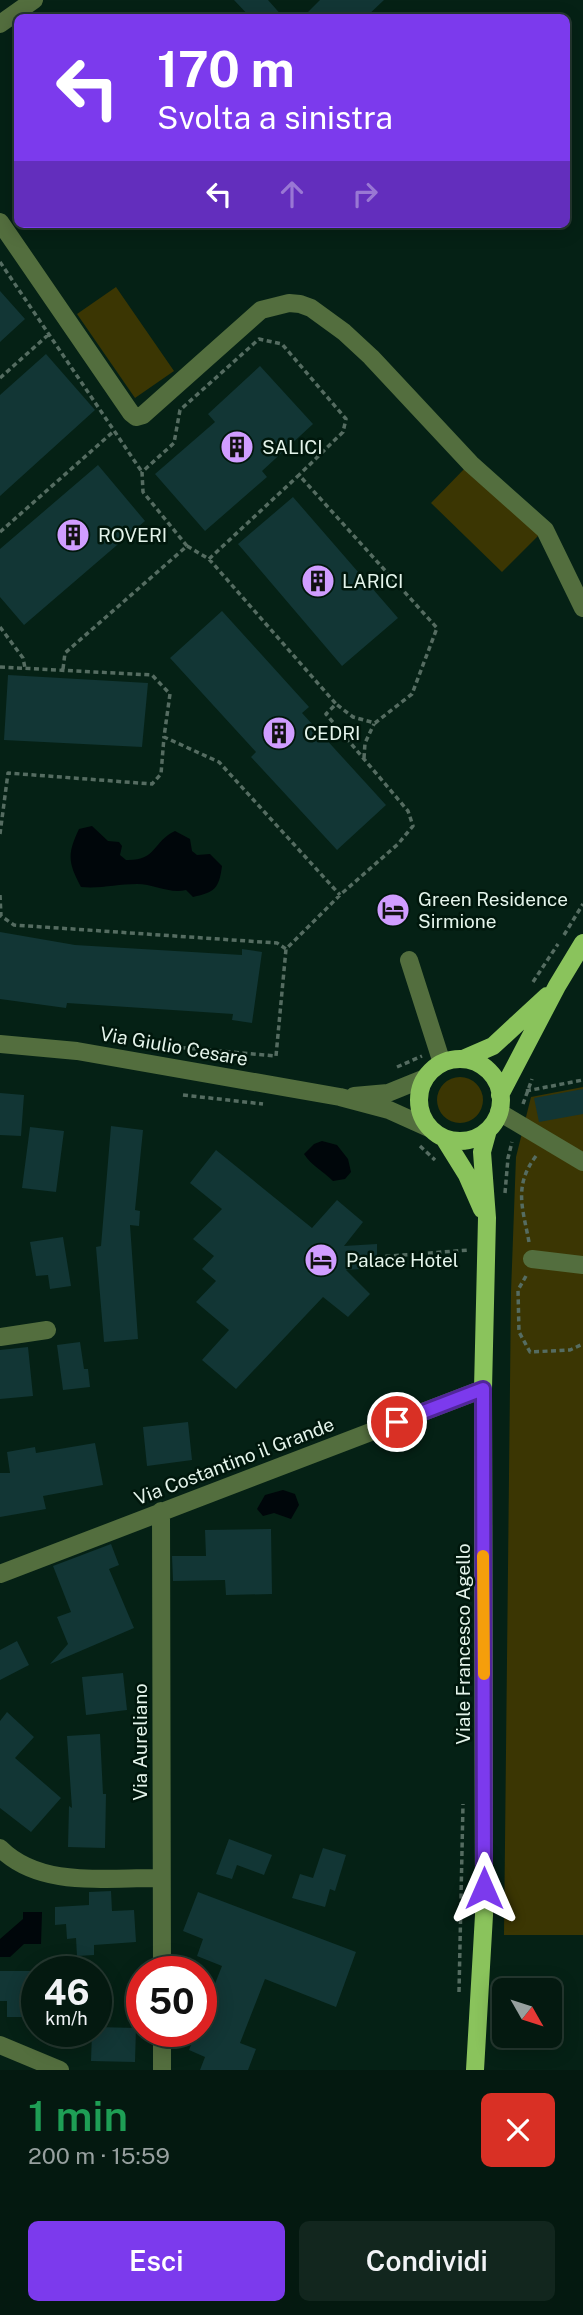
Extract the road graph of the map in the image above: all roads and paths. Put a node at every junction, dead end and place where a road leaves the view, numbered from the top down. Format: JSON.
{"nodes":[{"id":1,"x":34,"y":0,"type":"edge"},
{"id":2,"x":14,"y":14,"type":"edge"},
{"id":3,"x":0,"y":222,"type":"edge"},
{"id":4,"x":0,"y":262,"type":"edge"},
{"id":5,"x":49,"y":334,"type":"junction"},
{"id":6,"x":0,"y":378,"type":"edge"},
{"id":7,"x":114,"y":430,"type":"junction"},
{"id":8,"x":142,"y":472,"type":"junction"},
{"id":9,"x":299,"y":475,"type":"junction"},
{"id":10,"x":0,"y":532,"type":"edge"},
{"id":11,"x":187,"y":546,"type":"junction"},
{"id":12,"x":209,"y":559,"type":"junction"},
{"id":13,"x":583,"y":608,"type":"edge"},
{"id":14,"x":0,"y":627,"type":"edge"},
{"id":15,"x":0,"y":667,"type":"edge"},
{"id":16,"x":25,"y":668,"type":"junction"},
{"id":17,"x":63,"y":669,"type":"junction"},
{"id":18,"x":336,"y":704,"type":"junction"},
{"id":19,"x":374,"y":723,"type":"junction"},
{"id":20,"x":164,"y":737,"type":"junction"},
{"id":21,"x":364,"y":758,"type":"junction"},
{"id":22,"x":0,"y":834,"type":"edge"},
{"id":23,"x":0,"y":895,"type":"edge"},
{"id":24,"x":340,"y":895,"type":"junction"},
{"id":25,"x":583,"y":943,"type":"edge"},
{"id":26,"x":286,"y":949,"type":"junction"},
{"id":27,"x":409,"y":960,"type":"dead end"},
{"id":28,"x":557,"y":986,"type":"junction"},
{"id":29,"x":0,"y":1044,"type":"edge"},
{"id":30,"x":166,"y":1046,"type":"dead end"},
{"id":31,"x":463,"y":1059,"type":"junction"},
{"id":32,"x":442,"y":1063,"type":"junction"},
{"id":33,"x":536,"y":1068,"type":"dead end"},
{"id":34,"x":425,"y":1078,"type":"junction"},
{"id":35,"x":583,"y":1080,"type":"edge"},
{"id":36,"x":526,"y":1091,"type":"junction"},
{"id":37,"x":340,"y":1097,"type":"junction"},
{"id":38,"x":500,"y":1103,"type":"junction"},
{"id":39,"x":518,"y":1123,"type":"junction"},
{"id":40,"x":429,"y":1128,"type":"junction"},
{"id":41,"x":488,"y":1130,"type":"junction"},
{"id":42,"x":444,"y":1138,"type":"junction"},
{"id":43,"x":583,"y":1162,"type":"edge"},
{"id":44,"x":504,"y":1204,"type":"dead end"},
{"id":45,"x":486,"y":1218,"type":"junction"},
{"id":46,"x":469,"y":1250,"type":"dead end"},
{"id":47,"x":377,"y":1257,"type":"dead end"},
{"id":48,"x":532,"y":1259,"type":"dead end"},
{"id":49,"x":583,"y":1265,"type":"edge"},
{"id":50,"x":47,"y":1330,"type":"dead end"},
{"id":51,"x":0,"y":1337,"type":"edge"},
{"id":52,"x":483,"y":1389,"type":"junction"},
{"id":53,"x":161,"y":1511,"type":"junction"},
{"id":54,"x":0,"y":1574,"type":"edge"},
{"id":55,"x":0,"y":1848,"type":"edge"},
{"id":56,"x":161,"y":1878,"type":"junction"},
{"id":57,"x":162,"y":1956,"type":"edge"},
{"id":58,"x":0,"y":2045,"type":"edge"},
{"id":59,"x":162,"y":2047,"type":"edge"},
{"id":60,"x":60,"y":2070,"type":"edge"},
{"id":61,"x":162,"y":2070,"type":"edge"},
{"id":62,"x":474,"y":2070,"type":"edge"}],
"edges":[{"from":1,"to":2,"type":"street"},
{"from":3,"to":13,"type":"street"},
{"from":4,"to":5,"type":"path"},
{"from":5,"to":6,"type":"path"},
{"from":5,"to":7,"type":"path"},
{"from":7,"to":8,"type":"path"},
{"from":7,"to":10,"type":"path"},
{"from":8,"to":9,"type":"path"},
{"from":8,"to":11,"type":"path"},
{"from":9,"to":12,"type":"path"},
{"from":9,"to":19,"type":"path"},
{"from":11,"to":12,"type":"path"},
{"from":11,"to":17,"type":"path"},
{"from":12,"to":18,"type":"path"},
{"from":14,"to":16,"type":"path"},
{"from":15,"to":16,"type":"path"},
{"from":16,"to":17,"type":"path"},
{"from":17,"to":20,"type":"path"},
{"from":18,"to":19,"type":"path"},
{"from":18,"to":21,"type":"path"},
{"from":19,"to":21,"type":"path"},
{"from":20,"to":22,"type":"path"},
{"from":20,"to":24,"type":"path"},
{"from":21,"to":24,"type":"path"},
{"from":23,"to":26,"type":"path"},
{"from":24,"to":26,"type":"path"},
{"from":25,"to":28,"type":"main road"},
{"from":26,"to":30,"type":"path"},
{"from":27,"to":32,"type":"street"},
{"from":28,"to":31,"type":"main road"},
{"from":28,"to":38,"type":"main road"},
{"from":29,"to":37,"type":"street","name":"Via Giulio Cesare"},
{"from":31,"to":32,"type":"main road"},
{"from":31,"to":38,"type":"main road"},
{"from":32,"to":34,"type":"main road"},
{"from":33,"to":36,"type":"path"},
{"from":34,"to":37,"type":"street","name":"Via Giulio Cesare"},
{"from":34,"to":40,"type":"main road"},
{"from":35,"to":36,"type":"path"},
{"from":36,"to":39,"type":"path"},
{"from":37,"to":40,"type":"street","name":"Via Giulio Cesare"},
{"from":38,"to":39,"type":"street"},
{"from":38,"to":41,"type":"main road"},
{"from":39,"to":43,"type":"street"},
{"from":39,"to":44,"type":"path"},
{"from":40,"to":42,"type":"main road"},
{"from":41,"to":42,"type":"main road"},
{"from":41,"to":45,"type":"main road","name":"Viale Francesco Agello"},
{"from":42,"to":45,"type":"main road","name":"Viale Francesco Agello"},
{"from":45,"to":52,"type":"main road","name":"Viale Francesco Agello"},
{"from":46,"to":47,"type":"path"},
{"from":48,"to":49,"type":"street"},
{"from":50,"to":51,"type":"street"},
{"from":52,"to":53,"type":"street","name":"Via Costantino il Grande"},
{"from":52,"to":62,"type":"main road","name":"Viale Francesco Agello"},
{"from":53,"to":54,"type":"street","name":"Via Costantino il Grande"},
{"from":53,"to":56,"type":"street","name":"Via Aureliano"},
{"from":55,"to":56,"type":"street"},
{"from":56,"to":57,"type":"street","name":"Via Aureliano"},
{"from":58,"to":60,"type":"street"},
{"from":59,"to":61,"type":"street"}]}
